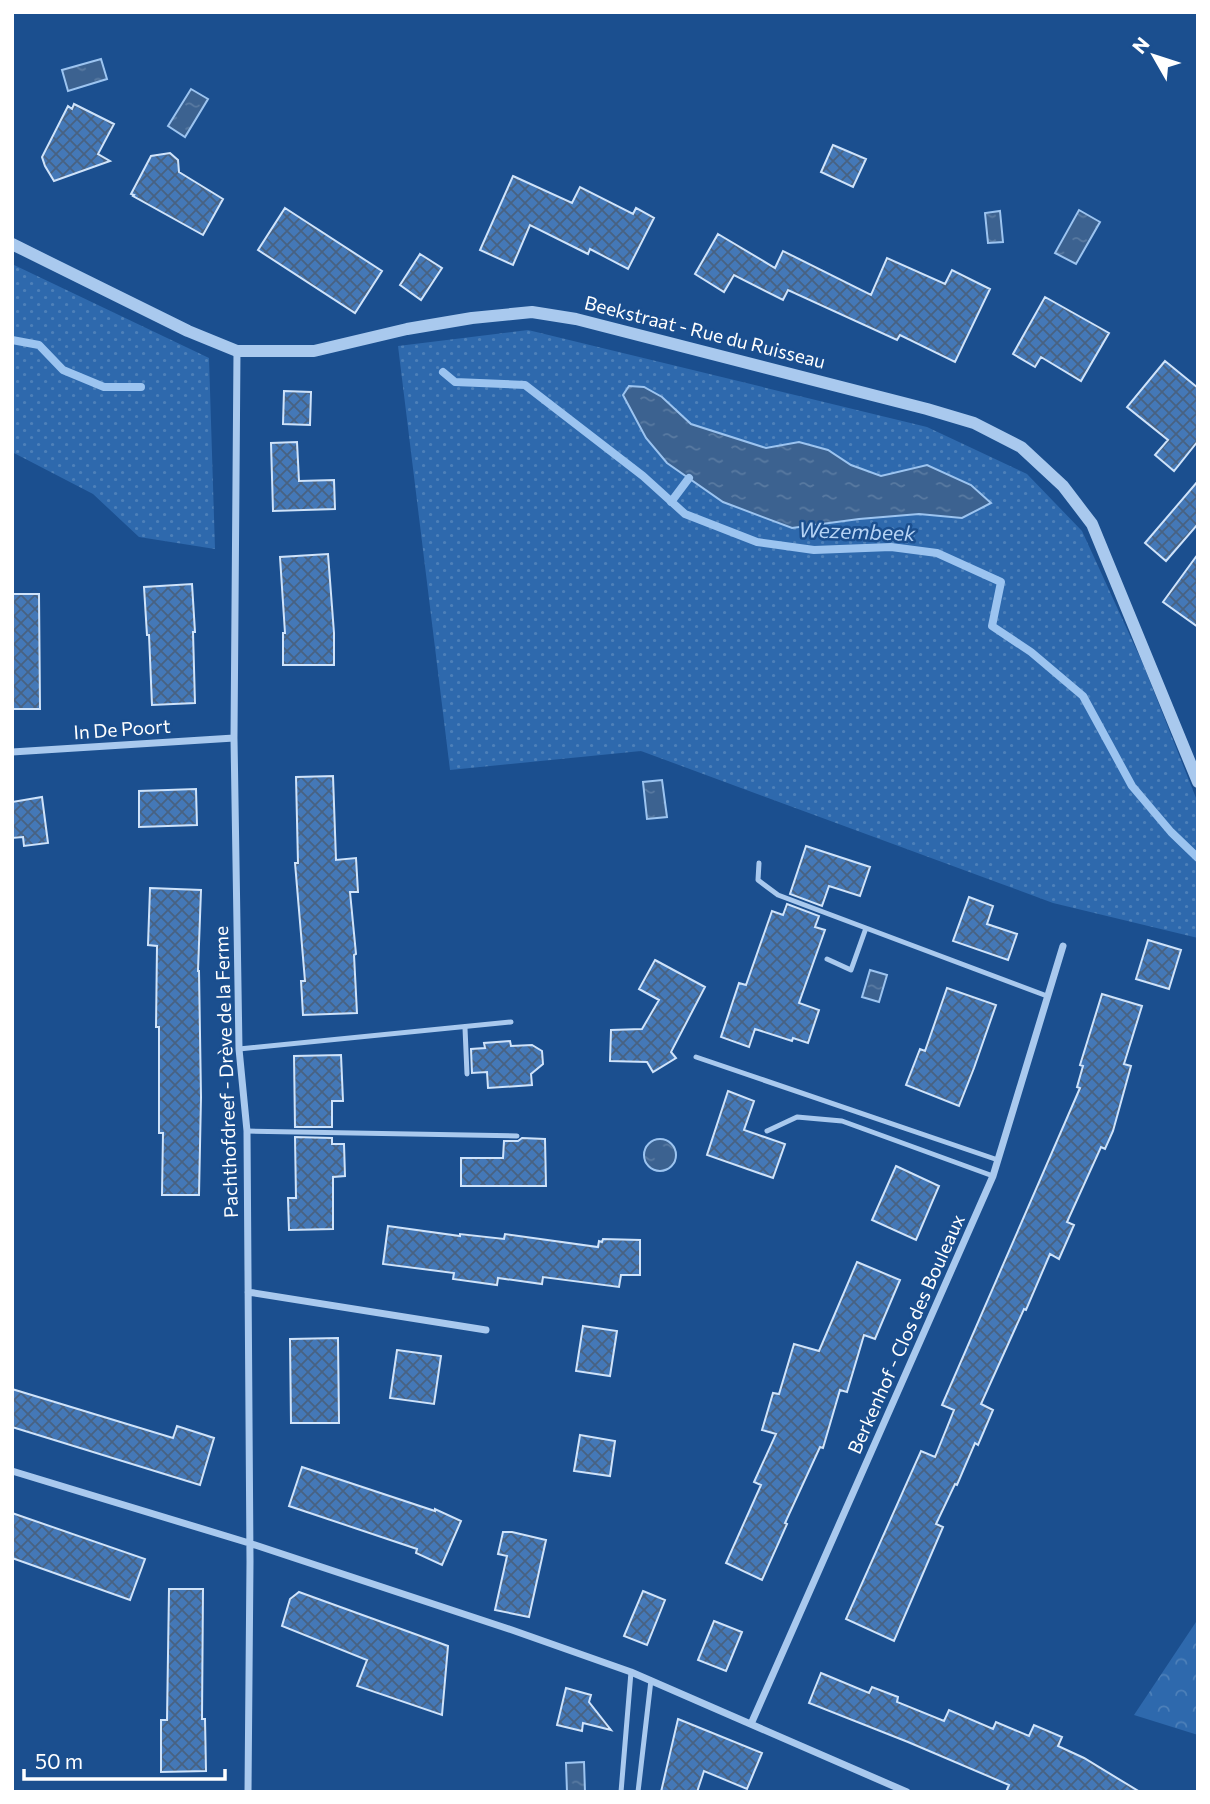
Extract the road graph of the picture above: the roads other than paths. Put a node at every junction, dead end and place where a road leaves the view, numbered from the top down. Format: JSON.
{"nodes":[{"id":1,"x":12,"y":244,"type":"edge"},
{"id":2,"x":237,"y":351,"type":"junction"},
{"id":3,"x":234,"y":738,"type":"junction"},
{"id":4,"x":12,"y":752,"type":"edge"},
{"id":5,"x":1198,"y":782,"type":"edge"},
{"id":6,"x":759,"y":863,"type":"dead end"},
{"id":7,"x":866,"y":928,"type":"junction"},
{"id":8,"x":1063,"y":947,"type":"dead end"},
{"id":9,"x":827,"y":959,"type":"dead end"},
{"id":10,"x":1046,"y":996,"type":"junction"},
{"id":11,"x":511,"y":1023,"type":"dead end"},
{"id":12,"x":465,"y":1028,"type":"junction"},
{"id":13,"x":239,"y":1049,"type":"junction"},
{"id":14,"x":696,"y":1057,"type":"dead end"},
{"id":15,"x":467,"y":1074,"type":"dead end"},
{"id":16,"x":247,"y":1131,"type":"junction"},
{"id":17,"x":766,"y":1131,"type":"dead end"},
{"id":18,"x":517,"y":1136,"type":"dead end"},
{"id":19,"x":998,"y":1160,"type":"junction"},
{"id":20,"x":993,"y":1176,"type":"junction"},
{"id":21,"x":248,"y":1292,"type":"junction"},
{"id":22,"x":486,"y":1330,"type":"dead end"},
{"id":23,"x":12,"y":1471,"type":"edge"},
{"id":24,"x":249,"y":1543,"type":"junction"},
{"id":25,"x":631,"y":1672,"type":"junction"},
{"id":26,"x":651,"y":1681,"type":"junction"},
{"id":27,"x":751,"y":1724,"type":"junction"},
{"id":28,"x":248,"y":1792,"type":"edge"},
{"id":29,"x":621,"y":1792,"type":"edge"},
{"id":30,"x":638,"y":1792,"type":"edge"},
{"id":31,"x":908,"y":1792,"type":"edge"}],
"edges":[{"from":1,"to":2,"type":"street","name":"Beekstraat - Rue du Ruisseau"},
{"from":2,"to":3,"type":"street","name":"Pachthofdreef - Drève de la Ferme"},
{"from":2,"to":5,"type":"street","name":"Beekstraat - Rue du Ruisseau"},
{"from":3,"to":4,"type":"street","name":"In De Poort"},
{"from":3,"to":13,"type":"street","name":"Pachthofdreef - Drève de la Ferme"},
{"from":6,"to":7,"type":"lane"},
{"from":7,"to":9,"type":"lane"},
{"from":7,"to":10,"type":"lane"},
{"from":8,"to":10,"type":"street","name":"Berkenhof - Clos des Bouleaux"},
{"from":10,"to":19,"type":"street","name":"Berkenhof - Clos des Bouleaux"},
{"from":11,"to":12,"type":"lane"},
{"from":12,"to":13,"type":"lane"},
{"from":12,"to":15,"type":"lane"},
{"from":13,"to":16,"type":"street","name":"Pachthofdreef - Drève de la Ferme"},
{"from":14,"to":19,"type":"lane"},
{"from":16,"to":18,"type":"lane"},
{"from":16,"to":21,"type":"street","name":"Pachthofdreef - Drève de la Ferme"},
{"from":17,"to":20,"type":"lane"},
{"from":19,"to":20,"type":"street","name":"Berkenhof - Clos des Bouleaux"},
{"from":20,"to":27,"type":"street","name":"Berkenhof - Clos des Bouleaux"},
{"from":21,"to":22,"type":"street"},
{"from":21,"to":24,"type":"street","name":"Pachthofdreef - Drève de la Ferme"},
{"from":23,"to":24,"type":"street"},
{"from":24,"to":25,"type":"street"},
{"from":24,"to":28,"type":"street","name":"Pachthofdreef - Drève de la Ferme"},
{"from":25,"to":26,"type":"street"},
{"from":25,"to":29,"type":"lane"},
{"from":26,"to":27,"type":"street"},
{"from":26,"to":30,"type":"lane"},
{"from":27,"to":31,"type":"street"}]}
